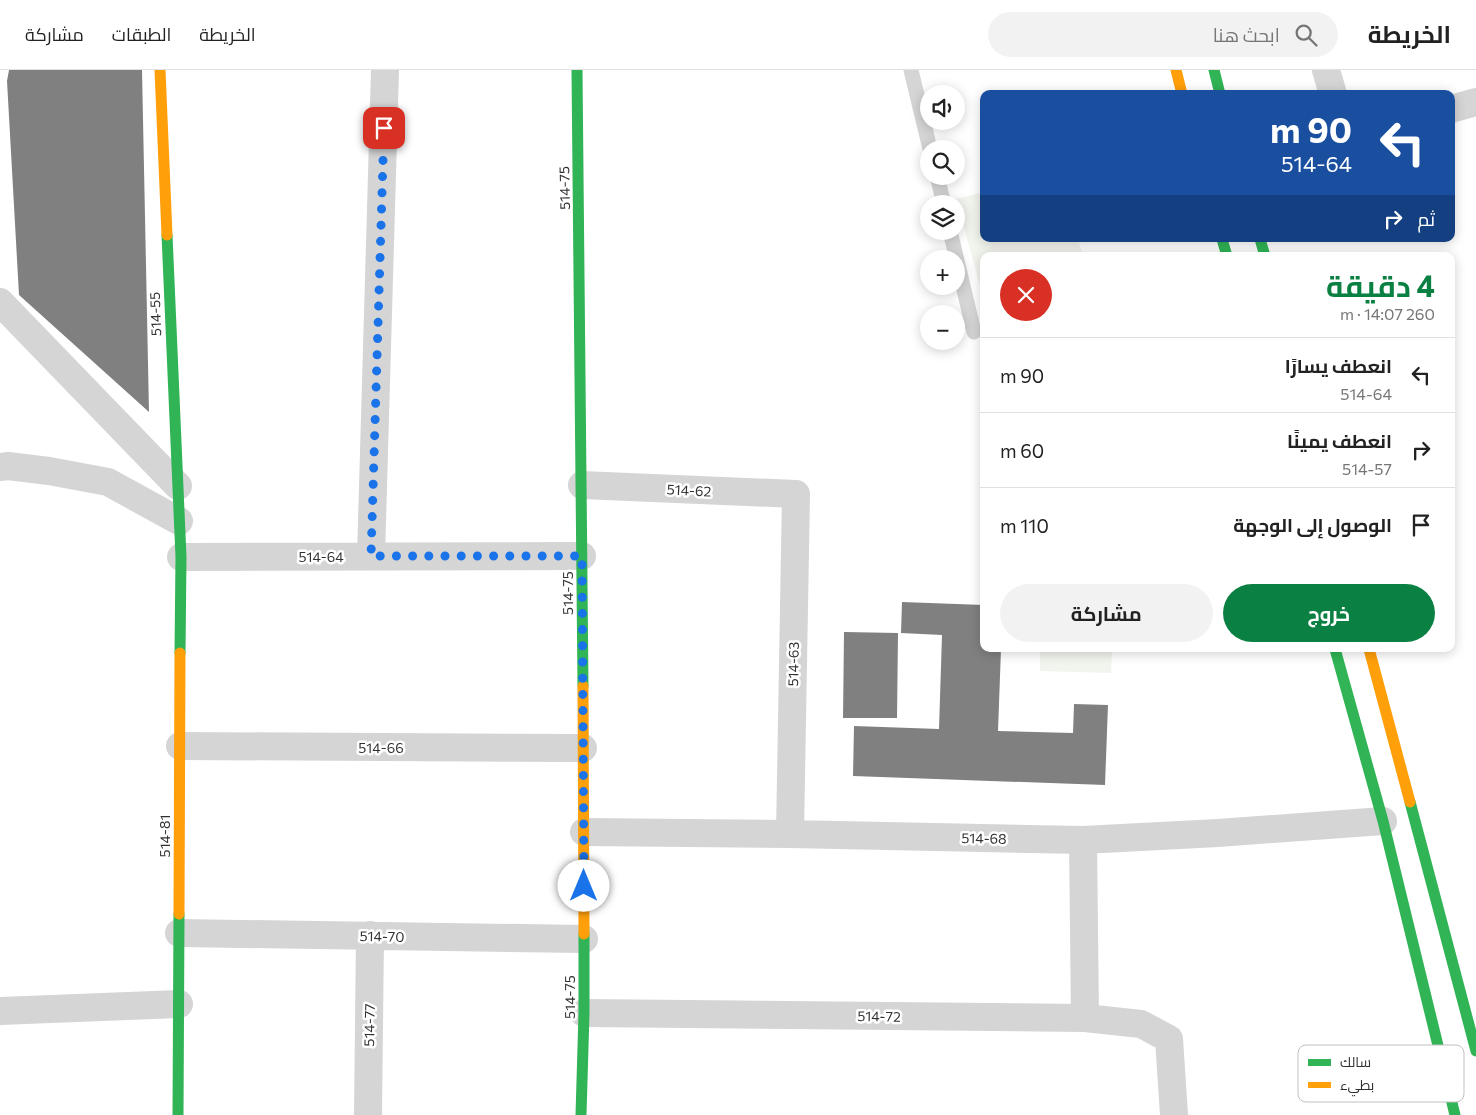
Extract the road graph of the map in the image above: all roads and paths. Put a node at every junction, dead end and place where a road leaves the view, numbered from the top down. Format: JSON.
{"nodes":[{"id":1,"x":160,"y":70,"type":"edge"},
{"id":2,"x":385,"y":70,"type":"edge"},
{"id":3,"x":577,"y":70,"type":"edge"},
{"id":4,"x":911,"y":70,"type":"edge"},
{"id":5,"x":1176,"y":70,"type":"edge"},
{"id":6,"x":1214,"y":70,"type":"edge"},
{"id":7,"x":1326,"y":70,"type":"edge"},
{"id":8,"x":1181,"y":90,"type":"edge"},
{"id":9,"x":1219,"y":90,"type":"edge"},
{"id":10,"x":1332,"y":90,"type":"edge"},
{"id":11,"x":1476,"y":102,"type":"edge"},
{"id":12,"x":1455,"y":107,"type":"edge"},
{"id":13,"x":928,"y":140,"type":"edge"},
{"id":14,"x":952,"y":240,"type":"edge"},
{"id":15,"x":0,"y":302,"type":"edge"},
{"id":16,"x":974,"y":332,"type":"dead end"},
{"id":17,"x":0,"y":468,"type":"edge"},
{"id":18,"x":582,"y":485,"type":"junction"},
{"id":19,"x":178,"y":486,"type":"junction"},
{"id":20,"x":796,"y":494,"type":"joint"},
{"id":21,"x":179,"y":521,"type":"junction"},
{"id":22,"x":371,"y":556,"type":"junction"},
{"id":23,"x":582,"y":556,"type":"junction"},
{"id":24,"x":180,"y":557,"type":"junction"},
{"id":25,"x":1336,"y":652,"type":"edge"},
{"id":26,"x":1370,"y":652,"type":"edge"},
{"id":27,"x":180,"y":746,"type":"junction"},
{"id":28,"x":583,"y":748,"type":"junction"},
{"id":29,"x":1383,"y":821,"type":"junction"},
{"id":30,"x":584,"y":832,"type":"junction"},
{"id":31,"x":790,"y":834,"type":"junction"},
{"id":32,"x":1083,"y":840,"type":"junction"},
{"id":33,"x":179,"y":933,"type":"junction"},
{"id":34,"x":370,"y":936,"type":"junction"},
{"id":35,"x":584,"y":939,"type":"junction"},
{"id":36,"x":179,"y":1004,"type":"junction"},
{"id":37,"x":0,"y":1011,"type":"edge"},
{"id":38,"x":584,"y":1012,"type":"junction"},
{"id":39,"x":1085,"y":1018,"type":"junction"},
{"id":40,"x":1438,"y":1045,"type":"edge"},
{"id":41,"x":1476,"y":1051,"type":"edge"},
{"id":42,"x":1452,"y":1102,"type":"edge"},
{"id":43,"x":178,"y":1115,"type":"edge"},
{"id":44,"x":368,"y":1115,"type":"edge"},
{"id":45,"x":581,"y":1115,"type":"edge"},
{"id":46,"x":1174,"y":1115,"type":"edge"},
{"id":47,"x":1455,"y":1115,"type":"edge"}],
"edges":[{"from":1,"to":19,"type":"street","name":"514-55"},
{"from":2,"to":22,"type":"street"},
{"from":3,"to":18,"type":"street","name":"514-75"},
{"from":4,"to":13,"type":"lane"},
{"from":5,"to":8,"type":"street"},
{"from":6,"to":9,"type":"street"},
{"from":7,"to":10,"type":"street"},
{"from":11,"to":12,"type":"street"},
{"from":14,"to":16,"type":"lane"},
{"from":15,"to":19,"type":"street"},
{"from":17,"to":21,"type":"street"},
{"from":18,"to":20,"type":"street","name":"514-62"},
{"from":18,"to":23,"type":"street","name":"514-75"},
{"from":19,"to":21,"type":"street","name":"514-55"},
{"from":20,"to":31,"type":"street","name":"514-63"},
{"from":21,"to":24,"type":"street","name":"514-55"},
{"from":22,"to":23,"type":"street","name":"514-64"},
{"from":22,"to":24,"type":"street","name":"514-64"},
{"from":23,"to":28,"type":"street","name":"514-75"},
{"from":24,"to":27,"type":"street","name":"514-81"},
{"from":25,"to":29,"type":"street"},
{"from":26,"to":41,"type":"street"},
{"from":27,"to":28,"type":"street","name":"514-66"},
{"from":27,"to":33,"type":"street","name":"514-81"},
{"from":28,"to":30,"type":"street","name":"514-75"},
{"from":29,"to":32,"type":"street","name":"514-68"},
{"from":29,"to":40,"type":"street"},
{"from":30,"to":31,"type":"street","name":"514-68"},
{"from":30,"to":35,"type":"street","name":"514-75"},
{"from":31,"to":32,"type":"street","name":"514-68"},
{"from":32,"to":39,"type":"street"},
{"from":33,"to":34,"type":"street","name":"514-70"},
{"from":33,"to":36,"type":"street","name":"514-81"},
{"from":34,"to":35,"type":"street","name":"514-70"},
{"from":34,"to":44,"type":"street","name":"514-77"},
{"from":35,"to":38,"type":"street","name":"514-75"},
{"from":36,"to":37,"type":"street"},
{"from":36,"to":43,"type":"street","name":"514-81"},
{"from":38,"to":39,"type":"street","name":"514-72"},
{"from":38,"to":45,"type":"street","name":"514-75"},
{"from":39,"to":46,"type":"street","name":"514-72"},
{"from":42,"to":47,"type":"street"}]}
